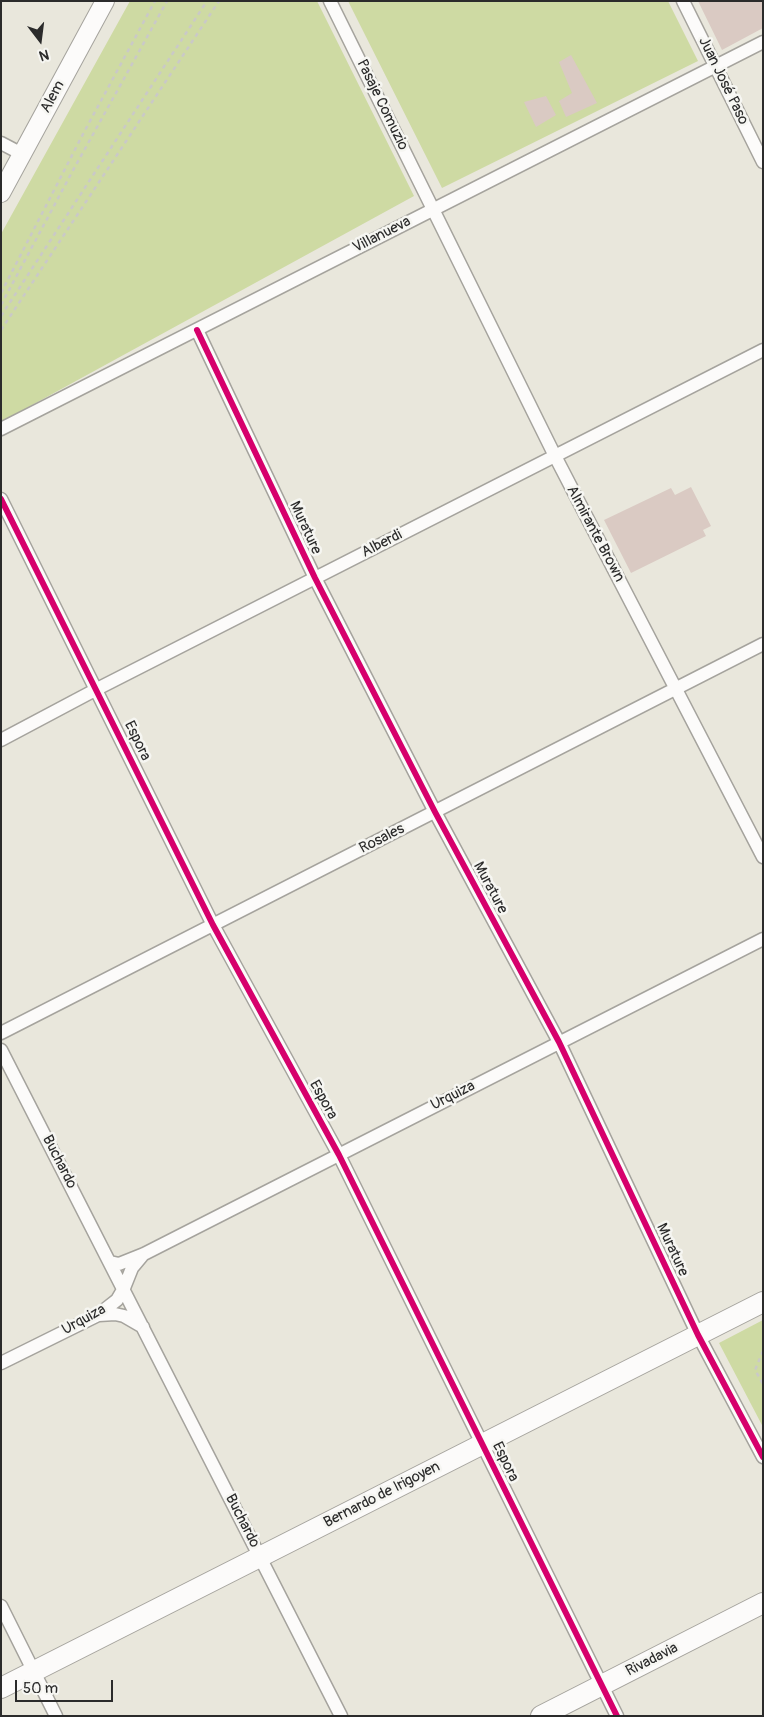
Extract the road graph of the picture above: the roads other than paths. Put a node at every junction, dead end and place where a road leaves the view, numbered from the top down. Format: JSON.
{"nodes":[{"id":1,"x":105,"y":1,"type":"edge"},
{"id":2,"x":330,"y":1,"type":"edge"},
{"id":3,"x":684,"y":1,"type":"edge"},
{"id":4,"x":763,"y":42,"type":"edge"},
{"id":5,"x":716,"y":66,"type":"junction"},
{"id":6,"x":1,"y":142,"type":"edge"},
{"id":7,"x":22,"y":154,"type":"junction"},
{"id":8,"x":763,"y":162,"type":"edge"},
{"id":9,"x":1,"y":193,"type":"edge"},
{"id":10,"x":433,"y":209,"type":"junction"},
{"id":11,"x":197,"y":330,"type":"junction"},
{"id":12,"x":763,"y":350,"type":"edge"},
{"id":13,"x":1,"y":429,"type":"edge"},
{"id":14,"x":555,"y":456,"type":"junction"},
{"id":15,"x":1,"y":500,"type":"edge"},
{"id":16,"x":315,"y":578,"type":"junction"},
{"id":17,"x":763,"y":644,"type":"edge"},
{"id":18,"x":97,"y":689,"type":"junction"},
{"id":19,"x":676,"y":689,"type":"junction"},
{"id":20,"x":1,"y":740,"type":"edge"},
{"id":21,"x":435,"y":812,"type":"junction"},
{"id":22,"x":763,"y":857,"type":"edge"},
{"id":23,"x":214,"y":925,"type":"junction"},
{"id":24,"x":763,"y":939,"type":"edge"},
{"id":25,"x":1,"y":1033,"type":"edge"},
{"id":26,"x":559,"y":1042,"type":"junction"},
{"id":27,"x":1,"y":1050,"type":"edge"},
{"id":28,"x":339,"y":1155,"type":"junction"},
{"id":29,"x":144,"y":1254,"type":"junction"},
{"id":30,"x":110,"y":1262,"type":"junction"},
{"id":31,"x":124,"y":1288,"type":"junction"},
{"id":32,"x":763,"y":1302,"type":"edge"},
{"id":33,"x":98,"y":1315,"type":"junction"},
{"id":34,"x":143,"y":1327,"type":"junction"},
{"id":35,"x":698,"y":1335,"type":"junction"},
{"id":36,"x":1,"y":1363,"type":"edge"},
{"id":37,"x":482,"y":1444,"type":"junction"},
{"id":38,"x":763,"y":1457,"type":"edge"},
{"id":39,"x":260,"y":1557,"type":"junction"},
{"id":40,"x":763,"y":1603,"type":"edge"},
{"id":41,"x":1,"y":1606,"type":"edge"},
{"id":42,"x":34,"y":1672,"type":"junction"},
{"id":43,"x":601,"y":1685,"type":"junction"},
{"id":44,"x":1,"y":1688,"type":"edge"},
{"id":45,"x":56,"y":1716,"type":"edge"},
{"id":46,"x":341,"y":1716,"type":"edge"},
{"id":47,"x":541,"y":1716,"type":"edge"},
{"id":48,"x":618,"y":1716,"type":"edge"}],
"edges":[{"from":1,"to":7,"type":"main road","name":"Alem"},
{"from":2,"to":10,"type":"street","name":"Pasaje Comuzio"},
{"from":3,"to":5,"type":"street","name":"Juan José Paso"},
{"from":4,"to":5,"type":"street","name":"Villanueva"},
{"from":5,"to":8,"type":"street","name":"Juan José Paso"},
{"from":5,"to":10,"type":"street","name":"Villanueva"},
{"from":6,"to":7,"type":"street"},
{"from":7,"to":9,"type":"main road","name":"Alem"},
{"from":10,"to":11,"type":"street","name":"Villanueva"},
{"from":10,"to":14,"type":"street","name":"Almirante Brown"},
{"from":11,"to":13,"type":"street","name":"Villanueva"},
{"from":11,"to":16,"type":"street","name":"Murature"},
{"from":12,"to":14,"type":"street","name":"Alberdi"},
{"from":14,"to":16,"type":"street","name":"Alberdi"},
{"from":14,"to":19,"type":"street","name":"Almirante Brown"},
{"from":15,"to":18,"type":"street","name":"Espora"},
{"from":16,"to":18,"type":"street","name":"Alberdi"},
{"from":16,"to":21,"type":"street","name":"Murature"},
{"from":17,"to":19,"type":"street","name":"Rosales"},
{"from":18,"to":20,"type":"street","name":"Alberdi"},
{"from":18,"to":23,"type":"street","name":"Espora"},
{"from":19,"to":21,"type":"street","name":"Rosales"},
{"from":19,"to":22,"type":"street","name":"Almirante Brown"},
{"from":21,"to":23,"type":"street","name":"Rosales"},
{"from":21,"to":26,"type":"street","name":"Murature"},
{"from":23,"to":25,"type":"street","name":"Rosales"},
{"from":23,"to":28,"type":"street","name":"Espora"},
{"from":24,"to":26,"type":"street","name":"Urquiza"},
{"from":26,"to":28,"type":"street","name":"Urquiza"},
{"from":26,"to":35,"type":"street","name":"Murature"},
{"from":27,"to":30,"type":"street","name":"Buchardo"},
{"from":28,"to":29,"type":"street","name":"Urquiza"},
{"from":28,"to":37,"type":"street","name":"Espora"},
{"from":29,"to":30,"type":"street","name":"Urquiza"},
{"from":29,"to":31,"type":"street","name":"Urquiza"},
{"from":30,"to":31,"type":"street","name":"Buchardo"},
{"from":31,"to":33,"type":"street","name":"Urquiza"},
{"from":31,"to":34,"type":"street","name":"Buchardo"},
{"from":32,"to":35,"type":"main road","name":"Bernardo de Irigoyen"},
{"from":33,"to":34,"type":"street"},
{"from":33,"to":36,"type":"street","name":"Urquiza"},
{"from":34,"to":39,"type":"street","name":"Buchardo"},
{"from":35,"to":37,"type":"main road","name":"Bernardo de Irigoyen"},
{"from":35,"to":38,"type":"street","name":"Murature"},
{"from":37,"to":39,"type":"main road","name":"Bernardo de Irigoyen"},
{"from":37,"to":43,"type":"street","name":"Espora"},
{"from":39,"to":42,"type":"main road","name":"Bernardo de Irigoyen"},
{"from":39,"to":46,"type":"street","name":"Buchardo"},
{"from":40,"to":43,"type":"main road","name":"Rivadavia"},
{"from":41,"to":42,"type":"street"},
{"from":42,"to":44,"type":"main road","name":"Bernardo de Irigoyen"},
{"from":42,"to":45,"type":"street"},
{"from":43,"to":47,"type":"main road","name":"Rivadavia"},
{"from":43,"to":48,"type":"street","name":"Espora"}]}
